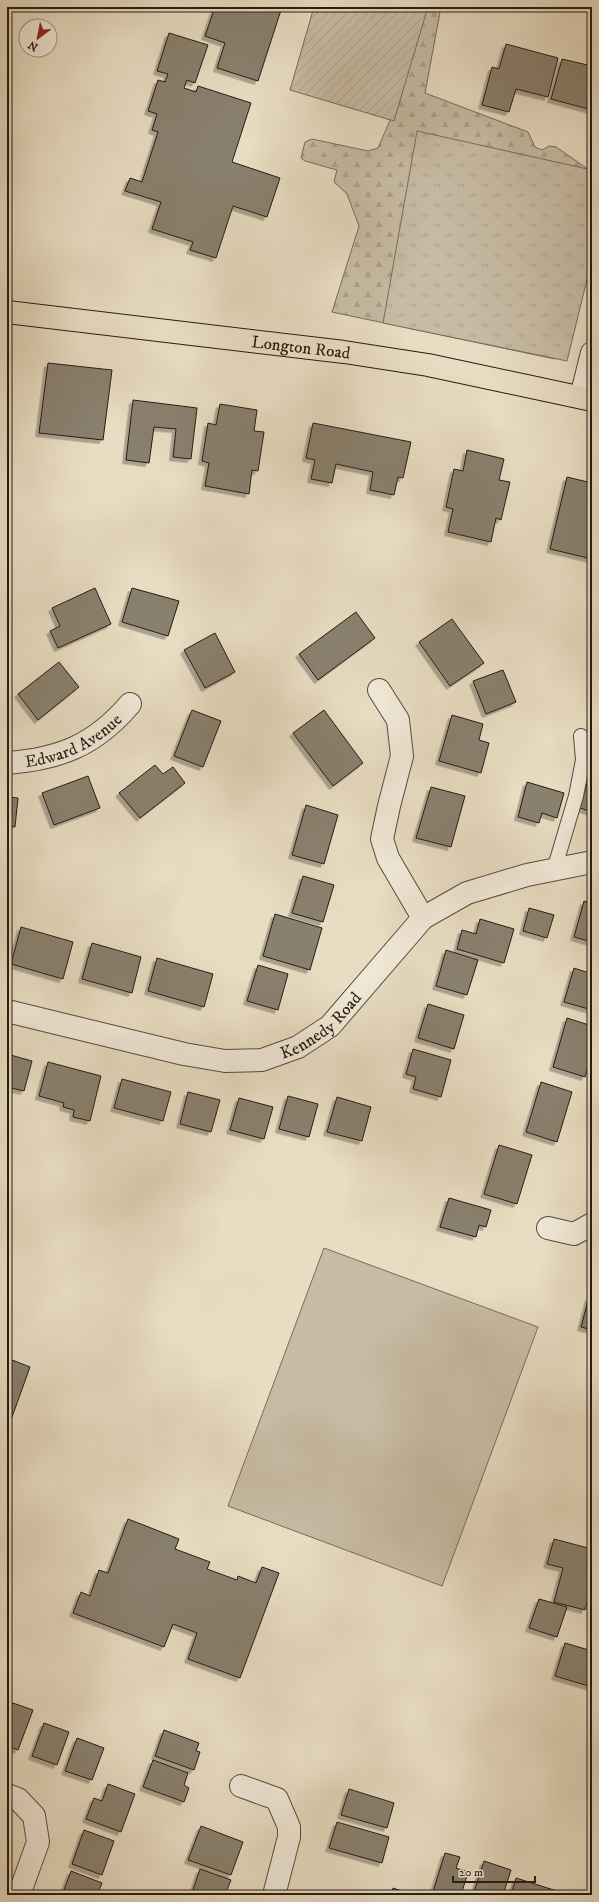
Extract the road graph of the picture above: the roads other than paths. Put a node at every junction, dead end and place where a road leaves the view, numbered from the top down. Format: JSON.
{"nodes":[{"id":1,"x":7,"y":312,"type":"edge"},
{"id":2,"x":592,"y":353,"type":"edge"},
{"id":3,"x":586,"y":398,"type":"edge"},
{"id":4,"x":378,"y":690,"type":"dead end"},
{"id":5,"x":130,"y":704,"type":"dead end"},
{"id":6,"x":581,"y":736,"type":"dead end"},
{"id":7,"x":7,"y":763,"type":"edge"},
{"id":8,"x":592,"y":862,"type":"edge"},
{"id":9,"x":554,"y":870,"type":"junction"},
{"id":10,"x":423,"y":918,"type":"junction"},
{"id":11,"x":7,"y":1011,"type":"edge"},
{"id":12,"x":592,"y":1224,"type":"edge"},
{"id":13,"x":548,"y":1228,"type":"dead end"},
{"id":14,"x":241,"y":1786,"type":"dead end"},
{"id":15,"x":7,"y":1795,"type":"edge"},
{"id":16,"x":19,"y":1895,"type":"edge"},
{"id":17,"x":274,"y":1895,"type":"edge"}],
"edges":[{"from":1,"to":3,"type":"main road","name":"Longton Road"},
{"from":2,"to":3,"type":"street"},
{"from":4,"to":10,"type":"street"},
{"from":5,"to":7,"type":"street","name":"Edward Avenue"},
{"from":6,"to":9,"type":"lane"},
{"from":8,"to":9,"type":"street","name":"Kennedy Road"},
{"from":9,"to":10,"type":"street","name":"Kennedy Road"},
{"from":10,"to":11,"type":"street","name":"Kennedy Road"},
{"from":12,"to":13,"type":"street"},
{"from":14,"to":17,"type":"street"},
{"from":15,"to":16,"type":"street"}]}
